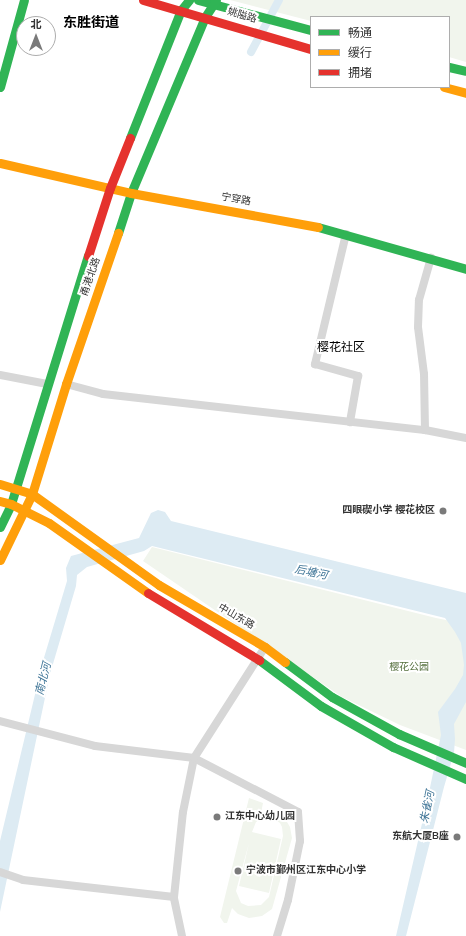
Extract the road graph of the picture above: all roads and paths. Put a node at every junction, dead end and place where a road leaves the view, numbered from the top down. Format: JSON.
{"nodes":[{"id":1,"x":24,"y":0,"type":"edge"},
{"id":2,"x":143,"y":0,"type":"edge"},
{"id":3,"x":189,"y":0,"type":"edge"},
{"id":4,"x":198,"y":0,"type":"edge"},
{"id":5,"x":214,"y":2,"type":"edge"},
{"id":6,"x":181,"y":10,"type":"junction"},
{"id":7,"x":205,"y":17,"type":"junction"},
{"id":8,"x":310,"y":30,"type":"edge"},
{"id":9,"x":310,"y":49,"type":"edge"},
{"id":10,"x":450,"y":67,"type":"edge"},
{"id":11,"x":466,"y":71,"type":"edge"},
{"id":12,"x":0,"y":87,"type":"edge"},
{"id":13,"x":448,"y":88,"type":"edge"},
{"id":14,"x":466,"y":93,"type":"edge"},
{"id":15,"x":0,"y":163,"type":"edge"},
{"id":16,"x":110,"y":188,"type":"junction"},
{"id":17,"x":131,"y":193,"type":"junction"},
{"id":18,"x":346,"y":234,"type":"junction"},
{"id":19,"x":431,"y":258,"type":"junction"},
{"id":20,"x":466,"y":269,"type":"edge"},
{"id":21,"x":0,"y":375,"type":"edge"},
{"id":22,"x":46,"y":384,"type":"junction"},
{"id":23,"x":66,"y":384,"type":"junction"},
{"id":24,"x":350,"y":422,"type":"junction"},
{"id":25,"x":425,"y":430,"type":"junction"},
{"id":26,"x":466,"y":438,"type":"edge"},
{"id":27,"x":0,"y":484,"type":"edge"},
{"id":28,"x":15,"y":488,"type":"junction"},
{"id":29,"x":32,"y":494,"type":"junction"},
{"id":30,"x":0,"y":501,"type":"edge"},
{"id":31,"x":11,"y":504,"type":"junction"},
{"id":32,"x":25,"y":511,"type":"junction"},
{"id":33,"x":0,"y":528,"type":"edge"},
{"id":34,"x":0,"y":560,"type":"edge"},
{"id":35,"x":265,"y":647,"type":"junction"},
{"id":36,"x":258,"y":660,"type":"junction"},
{"id":37,"x":0,"y":721,"type":"edge"},
{"id":38,"x":194,"y":758,"type":"junction"},
{"id":39,"x":465,"y":762,"type":"edge"},
{"id":40,"x":464,"y":778,"type":"edge"},
{"id":41,"x":0,"y":872,"type":"edge"},
{"id":42,"x":174,"y":897,"type":"junction"},
{"id":43,"x":182,"y":936,"type":"edge"},
{"id":44,"x":277,"y":936,"type":"edge"}],
"edges":[{"from":1,"to":12,"type":"main road"},
{"from":2,"to":6,"type":"main road","name":"姚隘路"},
{"from":3,"to":6,"type":"main road","name":"甬港北路"},
{"from":4,"to":5,"type":"main road","name":"姚隘路"},
{"from":5,"to":7,"type":"main road","name":"甬港北路"},
{"from":5,"to":8,"type":"main road","name":"姚隘路"},
{"from":6,"to":7,"type":"main road","name":"姚隘路"},
{"from":6,"to":16,"type":"main road","name":"甬港北路"},
{"from":7,"to":9,"type":"main road","name":"姚隘路"},
{"from":7,"to":17,"type":"main road","name":"甬港北路"},
{"from":10,"to":11,"type":"main road"},
{"from":13,"to":14,"type":"main road"},
{"from":15,"to":16,"type":"main road","name":"宁穿路"},
{"from":16,"to":17,"type":"main road","name":"宁穿路"},
{"from":16,"to":22,"type":"main road","name":"甬港北路"},
{"from":17,"to":18,"type":"main road","name":"宁穿路"},
{"from":17,"to":23,"type":"main road","name":"甬港北路"},
{"from":18,"to":19,"type":"main road","name":"宁穿路"},
{"from":18,"to":24,"type":"street"},
{"from":19,"to":20,"type":"main road","name":"宁穿路"},
{"from":19,"to":25,"type":"street"},
{"from":21,"to":22,"type":"street"},
{"from":22,"to":28,"type":"main road","name":"甬港北路"},
{"from":23,"to":24,"type":"street"},
{"from":23,"to":29,"type":"main road","name":"甬港北路"},
{"from":24,"to":25,"type":"street"},
{"from":25,"to":26,"type":"street"},
{"from":27,"to":28,"type":"main road","name":"中山东路"},
{"from":28,"to":29,"type":"main road","name":"中山东路"},
{"from":28,"to":31,"type":"main road","name":"甬港北路"},
{"from":29,"to":32,"type":"main road","name":"甬港北路"},
{"from":29,"to":35,"type":"main road","name":"中山东路"},
{"from":30,"to":31,"type":"main road"},
{"from":31,"to":32,"type":"main road"},
{"from":31,"to":33,"type":"main road","name":"甬港北路"},
{"from":32,"to":34,"type":"main road","name":"甬港北路"},
{"from":32,"to":36,"type":"main road"},
{"from":35,"to":36,"type":"street"},
{"from":35,"to":39,"type":"main road","name":"中山东路"},
{"from":36,"to":38,"type":"street"},
{"from":36,"to":40,"type":"main road"},
{"from":37,"to":38,"type":"street"},
{"from":38,"to":42,"type":"street"},
{"from":38,"to":44,"type":"street"},
{"from":41,"to":42,"type":"street"},
{"from":42,"to":43,"type":"street"}]}
